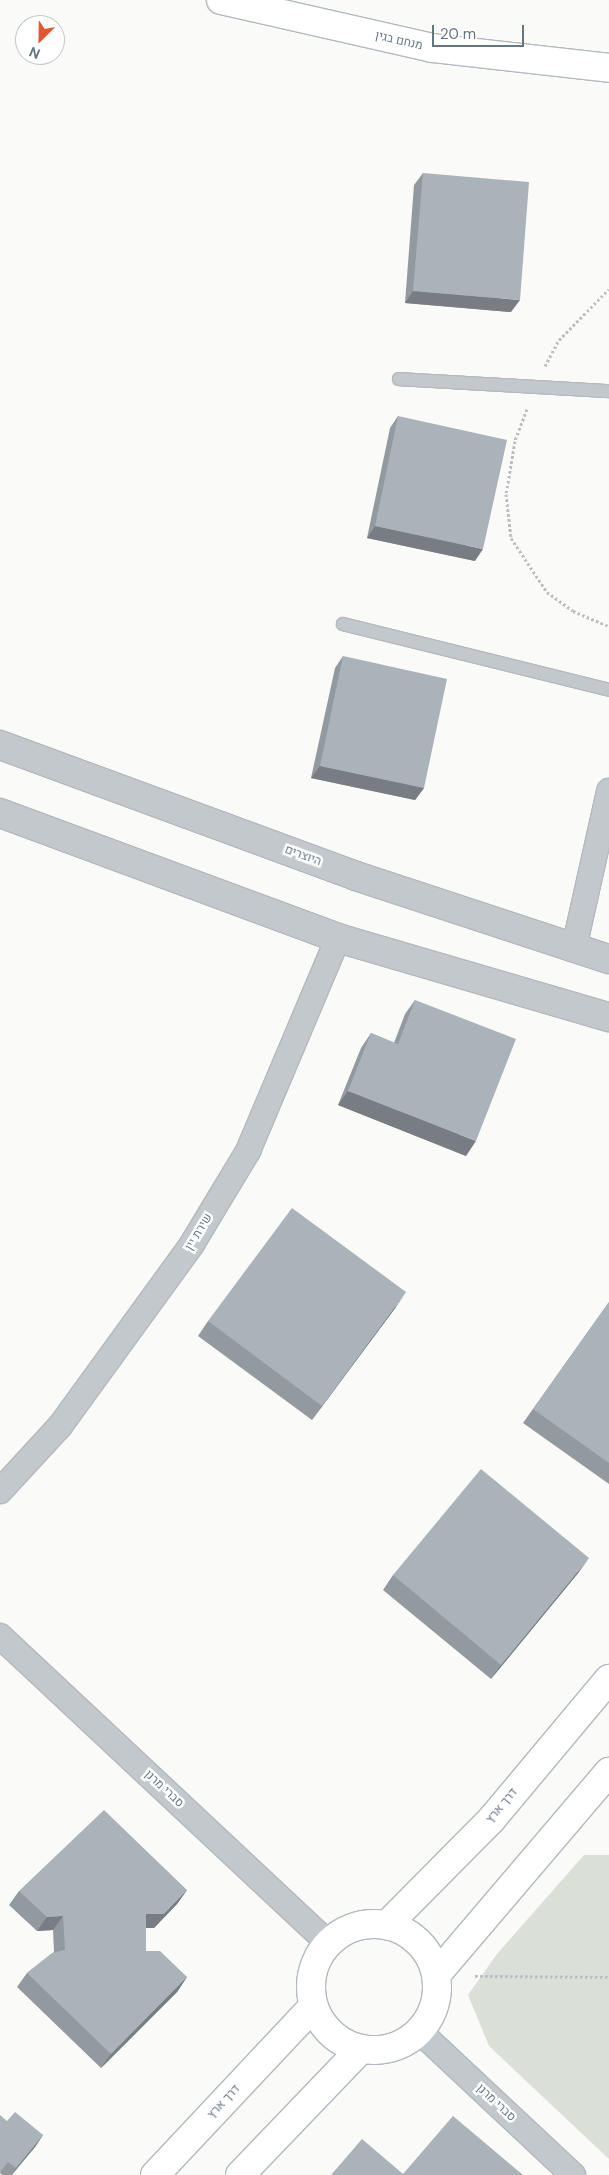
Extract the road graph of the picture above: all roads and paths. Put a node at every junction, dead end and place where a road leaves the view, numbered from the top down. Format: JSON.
{"nodes":[{"id":1,"x":221,"y":0,"type":"edge"},
{"id":2,"x":609,"y":68,"type":"edge"},
{"id":3,"x":609,"y":288,"type":"edge"},
{"id":4,"x":399,"y":379,"type":"dead end"},
{"id":5,"x":534,"y":387,"type":"junction"},
{"id":6,"x":609,"y":391,"type":"edge"},
{"id":7,"x":343,"y":624,"type":"dead end"},
{"id":8,"x":609,"y":626,"type":"edge"},
{"id":9,"x":609,"y":690,"type":"edge"},
{"id":10,"x":0,"y":745,"type":"edge"},
{"id":11,"x":609,"y":791,"type":"edge"},
{"id":12,"x":0,"y":813,"type":"edge"},
{"id":13,"x":338,"y":938,"type":"junction"},
{"id":14,"x":574,"y":948,"type":"junction"},
{"id":15,"x":609,"y":959,"type":"edge"},
{"id":16,"x":609,"y":1017,"type":"edge"},
{"id":17,"x":0,"y":1491,"type":"edge"},
{"id":18,"x":0,"y":1636,"type":"edge"},
{"id":19,"x":609,"y":1679,"type":"edge"},
{"id":20,"x":604,"y":1787,"type":"edge"},
{"id":21,"x":387,"y":1924,"type":"junction"},
{"id":22,"x":328,"y":1943,"type":"junction"},
{"id":23,"x":436,"y":1975,"type":"junction"},
{"id":24,"x":609,"y":1977,"type":"edge"},
{"id":25,"x":313,"y":2006,"type":"junction"},
{"id":26,"x":419,"y":2031,"type":"junction"},
{"id":27,"x":361,"y":2049,"type":"junction"},
{"id":28,"x":155,"y":2175,"type":"edge"},
{"id":29,"x":240,"y":2175,"type":"edge"},
{"id":30,"x":573,"y":2175,"type":"edge"}],
"edges":[{"from":1,"to":2,"type":"main road","name":"מנחם בגין"},
{"from":3,"to":5,"type":"path"},
{"from":4,"to":5,"type":"lane"},
{"from":5,"to":6,"type":"lane"},
{"from":5,"to":8,"type":"path"},
{"from":7,"to":9,"type":"lane"},
{"from":10,"to":14,"type":"street","name":"היוצרים"},
{"from":11,"to":14,"type":"street"},
{"from":12,"to":13,"type":"street"},
{"from":13,"to":16,"type":"street"},
{"from":13,"to":17,"type":"street","name":"שירת יין"},
{"from":14,"to":15,"type":"street","name":"היוצרים"},
{"from":18,"to":22,"type":"street","name":"סברי מרנן"},
{"from":19,"to":21,"type":"main road","name":"דרך ארץ"},
{"from":20,"to":23,"type":"main road"},
{"from":21,"to":22,"type":"main road"},
{"from":21,"to":23,"type":"main road"},
{"from":22,"to":25,"type":"main road"},
{"from":23,"to":24,"type":"path"},
{"from":23,"to":26,"type":"main road"},
{"from":25,"to":27,"type":"main road"},
{"from":25,"to":28,"type":"main road","name":"דרך ארץ"},
{"from":26,"to":27,"type":"main road"},
{"from":26,"to":30,"type":"street","name":"סברי מרנן"},
{"from":27,"to":29,"type":"main road"}]}
